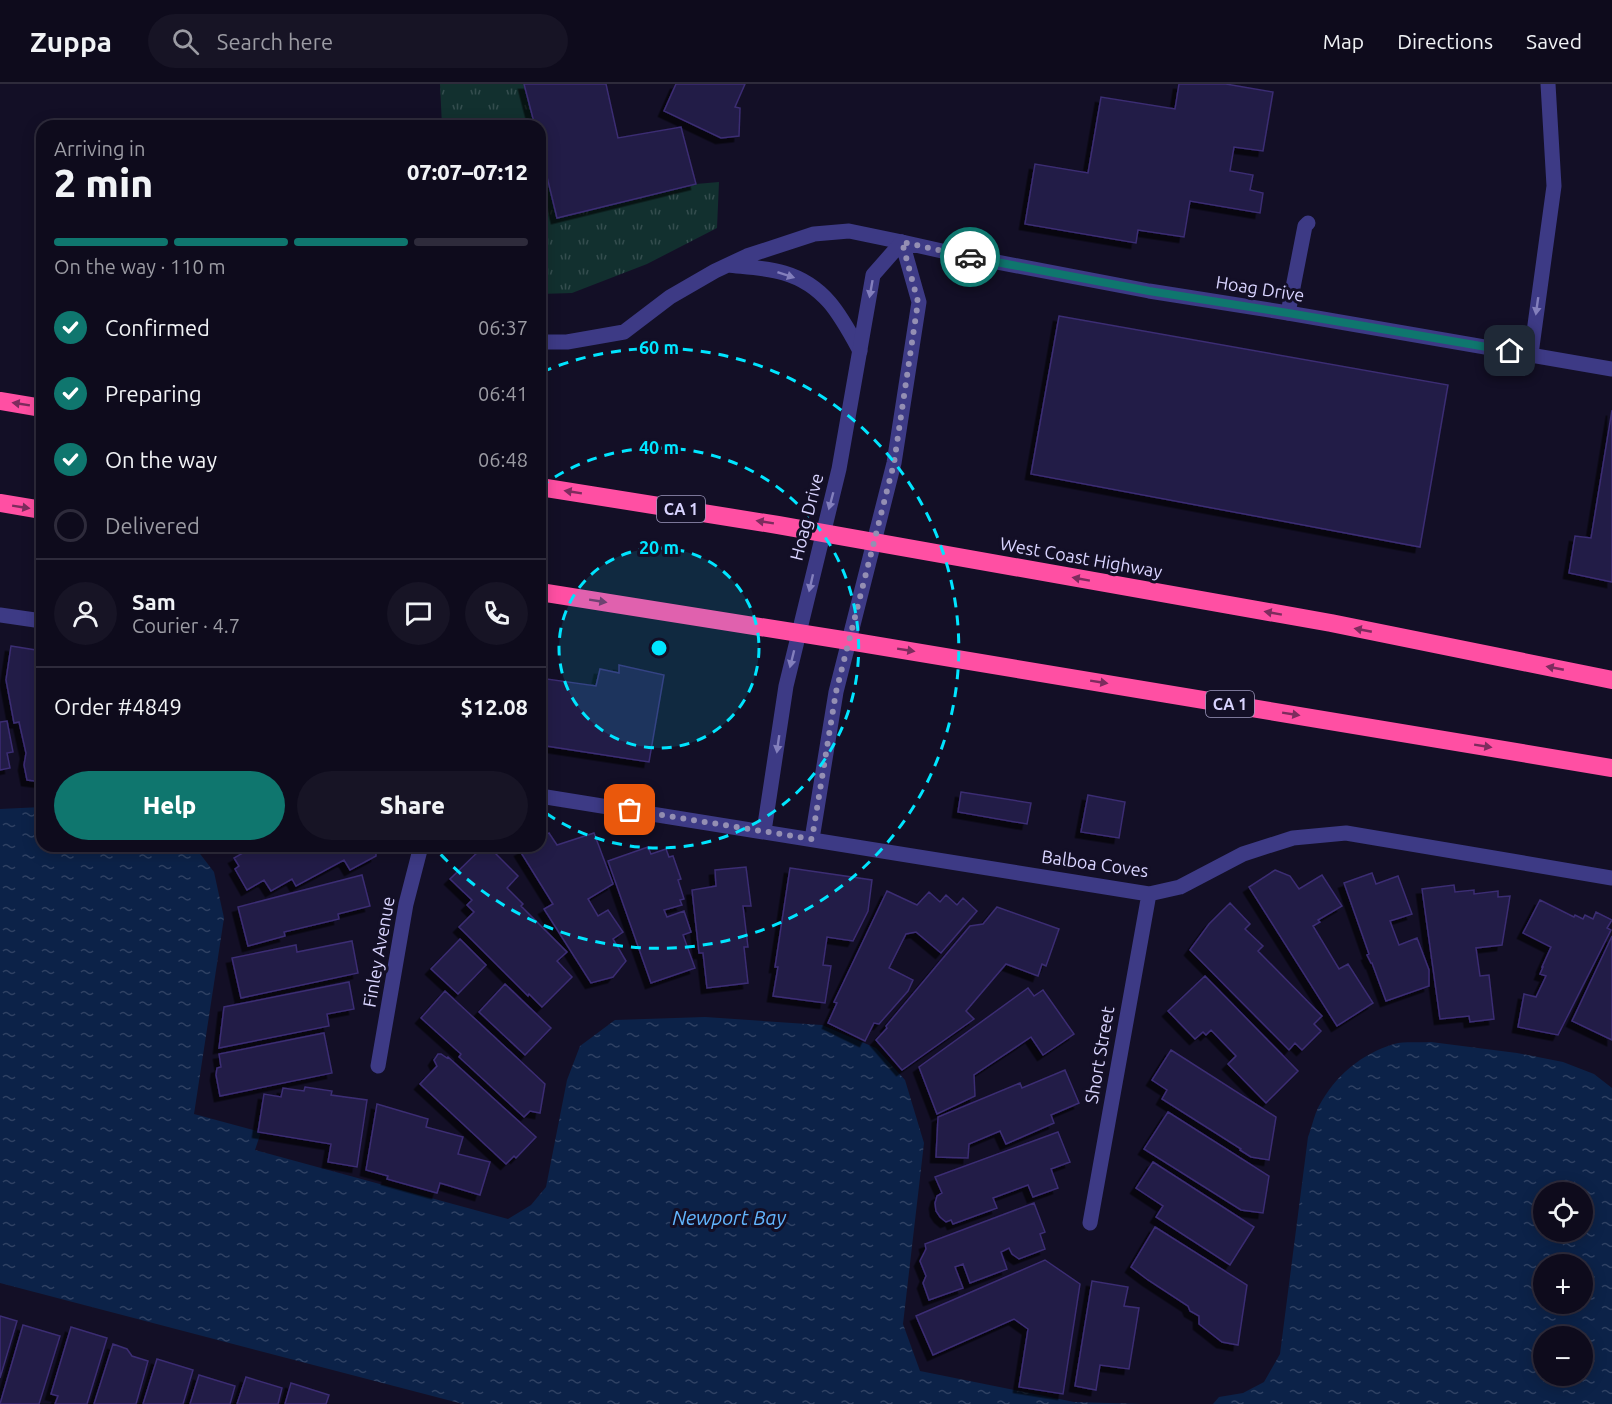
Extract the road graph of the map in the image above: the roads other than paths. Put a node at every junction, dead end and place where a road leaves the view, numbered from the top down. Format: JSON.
{"nodes":[{"id":1,"x":1548,"y":84,"type":"edge"},
{"id":2,"x":1308,"y":223,"type":"dead end"},
{"id":3,"x":902,"y":242,"type":"junction"},
{"id":4,"x":728,"y":265,"type":"junction"},
{"id":5,"x":1288,"y":313,"type":"junction"},
{"id":6,"x":546,"y":342,"type":"edge"},
{"id":7,"x":860,"y":351,"type":"junction"},
{"id":8,"x":1530,"y":354,"type":"junction"},
{"id":9,"x":1612,"y":369,"type":"edge"},
{"id":10,"x":0,"y":401,"type":"edge"},
{"id":11,"x":36,"y":407,"type":"edge"},
{"id":12,"x":546,"y":488,"type":"edge"},
{"id":13,"x":0,"y":503,"type":"edge"},
{"id":14,"x":36,"y":509,"type":"edge"},
{"id":15,"x":823,"y":533,"type":"junction"},
{"id":16,"x":874,"y":542,"type":"junction"},
{"id":17,"x":546,"y":593,"type":"edge"},
{"id":18,"x":0,"y":615,"type":"edge"},
{"id":19,"x":36,"y":620,"type":"edge"},
{"id":20,"x":799,"y":633,"type":"junction"},
{"id":21,"x":849,"y":641,"type":"junction"},
{"id":22,"x":1612,"y":680,"type":"edge"},
{"id":23,"x":1612,"y":768,"type":"edge"},
{"id":24,"x":546,"y":797,"type":"edge"},
{"id":25,"x":764,"y":831,"type":"junction"},
{"id":26,"x":812,"y":839,"type":"junction"},
{"id":27,"x":419,"y":852,"type":"edge"},
{"id":28,"x":1612,"y":878,"type":"edge"},
{"id":29,"x":1149,"y":894,"type":"junction"},
{"id":30,"x":378,"y":1066,"type":"dead end"},
{"id":31,"x":1090,"y":1223,"type":"dead end"}],
"edges":[{"from":1,"to":8,"type":"street","one_way":true},
{"from":2,"to":5,"type":"street"},
{"from":3,"to":4,"type":"street"},
{"from":3,"to":5,"type":"street","name":"Hoag Drive"},
{"from":3,"to":7,"type":"street","name":"Hoag Drive","one_way":true},
{"from":3,"to":16,"type":"street"},
{"from":4,"to":6,"type":"street"},
{"from":4,"to":7,"type":"street","one_way":true},
{"from":5,"to":8,"type":"street","name":"Hoag Drive"},
{"from":7,"to":15,"type":"street","name":"Hoag Drive","one_way":true},
{"from":8,"to":9,"type":"street","name":"Hoag Drive"},
{"from":11,"to":10,"type":"highway","one_way":true},
{"from":15,"to":12,"type":"highway","name":"West Coast Highway","number":"CA 1","one_way":true},
{"from":13,"to":14,"type":"highway","one_way":true},
{"from":15,"to":16,"type":"highway","name":"West Coast Highway","number":"CA 1"},
{"from":15,"to":20,"type":"street","name":"Hoag Drive","one_way":true},
{"from":16,"to":21,"type":"street"},
{"from":22,"to":16,"type":"highway","name":"West Coast Highway","number":"CA 1","one_way":true},
{"from":17,"to":20,"type":"highway","number":"CA 1","one_way":true},
{"from":18,"to":19,"type":"street"},
{"from":20,"to":21,"type":"highway","number":"CA 1"},
{"from":20,"to":25,"type":"street","one_way":true},
{"from":21,"to":23,"type":"highway","number":"CA 1","one_way":true},
{"from":21,"to":26,"type":"street"},
{"from":24,"to":25,"type":"street","name":"Balboa Coves"},
{"from":25,"to":26,"type":"street","name":"Balboa Coves"},
{"from":26,"to":29,"type":"street","name":"Balboa Coves"},
{"from":27,"to":30,"type":"street","name":"Finley Avenue"},
{"from":28,"to":29,"type":"street","name":"Balboa Coves"},
{"from":29,"to":31,"type":"street","name":"Short Street"}]}
